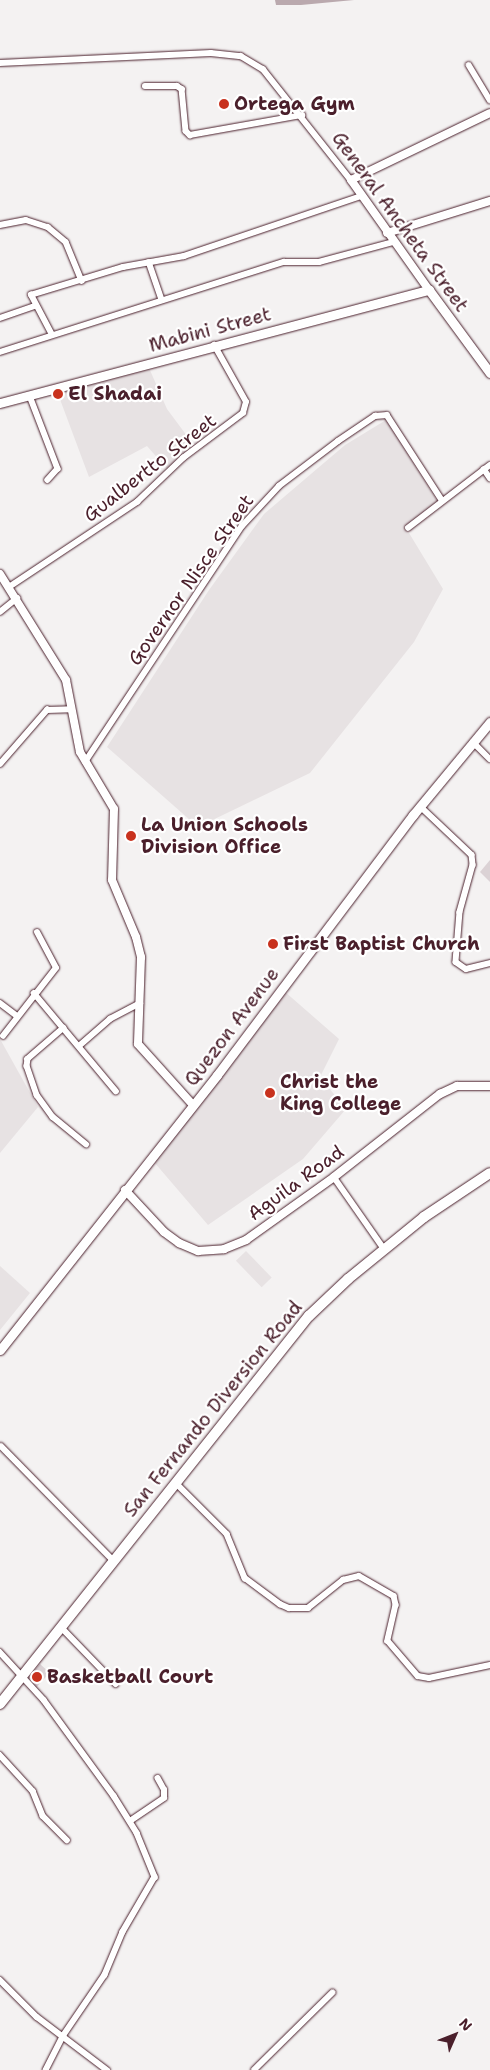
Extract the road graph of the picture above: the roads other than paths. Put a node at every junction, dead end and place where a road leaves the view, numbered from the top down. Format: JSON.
{"nodes":[{"id":1,"x":0,"y":63,"type":"edge"},
{"id":2,"x":470,"y":65,"type":"dead end"},
{"id":3,"x":145,"y":86,"type":"dead end"},
{"id":4,"x":490,"y":100,"type":"edge"},
{"id":5,"x":490,"y":114,"type":"edge"},
{"id":6,"x":302,"y":115,"type":"junction"},
{"id":7,"x":351,"y":180,"type":"junction"},
{"id":8,"x":361,"y":196,"type":"junction"},
{"id":9,"x":490,"y":201,"type":"edge"},
{"id":10,"x":0,"y":225,"type":"edge"},
{"id":11,"x":387,"y":233,"type":"junction"},
{"id":12,"x":393,"y":242,"type":"junction"},
{"id":13,"x":149,"y":262,"type":"junction"},
{"id":14,"x":82,"y":281,"type":"junction"},
{"id":15,"x":429,"y":290,"type":"junction"},
{"id":16,"x":162,"y":299,"type":"junction"},
{"id":17,"x":35,"y":306,"type":"junction"},
{"id":18,"x":0,"y":318,"type":"edge"},
{"id":19,"x":52,"y":335,"type":"junction"},
{"id":20,"x":214,"y":345,"type":"junction"},
{"id":21,"x":0,"y":352,"type":"edge"},
{"id":22,"x":490,"y":372,"type":"edge"},
{"id":23,"x":30,"y":396,"type":"junction"},
{"id":24,"x":0,"y":403,"type":"edge"},
{"id":25,"x":490,"y":465,"type":"edge"},
{"id":26,"x":484,"y":469,"type":"junction"},
{"id":27,"x":490,"y":478,"type":"edge"},
{"id":28,"x":48,"y":480,"type":"dead end"},
{"id":29,"x":442,"y":500,"type":"junction"},
{"id":30,"x":408,"y":528,"type":"dead end"},
{"id":31,"x":0,"y":574,"type":"edge"},
{"id":32,"x":9,"y":587,"type":"junction"},
{"id":33,"x":17,"y":598,"type":"junction"},
{"id":34,"x":0,"y":612,"type":"edge"},
{"id":35,"x":71,"y":709,"type":"junction"},
{"id":36,"x":490,"y":722,"type":"edge"},
{"id":37,"x":473,"y":742,"type":"junction"},
{"id":38,"x":490,"y":759,"type":"edge"},
{"id":39,"x":85,"y":762,"type":"junction"},
{"id":40,"x":0,"y":764,"type":"edge"},
{"id":41,"x":420,"y":806,"type":"junction"},
{"id":42,"x":37,"y":933,"type":"dead end"},
{"id":43,"x":490,"y":963,"type":"edge"},
{"id":44,"x":34,"y":993,"type":"junction"},
{"id":45,"x":140,"y":1002,"type":"junction"},
{"id":46,"x":0,"y":1003,"type":"edge"},
{"id":47,"x":17,"y":1016,"type":"junction"},
{"id":48,"x":64,"y":1028,"type":"junction"},
{"id":49,"x":3,"y":1036,"type":"dead end"},
{"id":50,"x":79,"y":1046,"type":"junction"},
{"id":51,"x":490,"y":1086,"type":"edge"},
{"id":52,"x":116,"y":1091,"type":"dead end"},
{"id":53,"x":193,"y":1105,"type":"junction"},
{"id":54,"x":86,"y":1144,"type":"dead end"},
{"id":55,"x":490,"y":1173,"type":"edge"},
{"id":56,"x":334,"y":1177,"type":"junction"},
{"id":57,"x":125,"y":1190,"type":"junction"},
{"id":58,"x":385,"y":1250,"type":"junction"},
{"id":59,"x":0,"y":1350,"type":"edge"},
{"id":60,"x":1,"y":1446,"type":"edge"},
{"id":61,"x":176,"y":1483,"type":"junction"},
{"id":62,"x":114,"y":1561,"type":"junction"},
{"id":63,"x":61,"y":1628,"type":"junction"},
{"id":64,"x":0,"y":1652,"type":"edge"},
{"id":65,"x":490,"y":1665,"type":"edge"},
{"id":66,"x":23,"y":1676,"type":"junction"},
{"id":67,"x":116,"y":1684,"type":"dead end"},
{"id":68,"x":0,"y":1704,"type":"edge"},
{"id":69,"x":0,"y":1755,"type":"edge"},
{"id":70,"x":158,"y":1779,"type":"dead end"},
{"id":71,"x":130,"y":1821,"type":"junction"},
{"id":72,"x":67,"y":1840,"type":"dead end"},
{"id":73,"x":0,"y":1980,"type":"edge"},
{"id":74,"x":332,"y":1993,"type":"dead end"},
{"id":75,"x":64,"y":2035,"type":"junction"},
{"id":76,"x":46,"y":2070,"type":"edge"},
{"id":77,"x":106,"y":2070,"type":"edge"},
{"id":78,"x":254,"y":2070,"type":"edge"}],
"edges":[{"from":1,"to":6,"type":"street","name":"General Ancheta Street"},
{"from":2,"to":4,"type":"street"},
{"from":3,"to":6,"type":"street"},
{"from":5,"to":7,"type":"street"},
{"from":6,"to":7,"type":"street","name":"General Ancheta Street"},
{"from":7,"to":8,"type":"street","name":"General Ancheta Street"},
{"from":8,"to":11,"type":"street","name":"General Ancheta Street"},
{"from":8,"to":13,"type":"street"},
{"from":9,"to":11,"type":"street"},
{"from":10,"to":14,"type":"street"},
{"from":11,"to":12,"type":"street","name":"General Ancheta Street"},
{"from":12,"to":15,"type":"street","name":"General Ancheta Street"},
{"from":12,"to":16,"type":"street"},
{"from":13,"to":14,"type":"street"},
{"from":13,"to":16,"type":"street"},
{"from":14,"to":17,"type":"street"},
{"from":15,"to":20,"type":"main road","name":"Mabini Street"},
{"from":15,"to":22,"type":"main road","name":"General Ancheta Street"},
{"from":16,"to":19,"type":"street"},
{"from":17,"to":18,"type":"street"},
{"from":17,"to":19,"type":"street"},
{"from":19,"to":21,"type":"street"},
{"from":20,"to":23,"type":"main road","name":"Mabini Street"},
{"from":20,"to":32,"type":"street","name":"Gualbertto Street"},
{"from":23,"to":24,"type":"main road","name":"Mabini Street"},
{"from":23,"to":28,"type":"street"},
{"from":25,"to":26,"type":"street"},
{"from":26,"to":27,"type":"street"},
{"from":26,"to":29,"type":"street"},
{"from":29,"to":30,"type":"street"},
{"from":29,"to":39,"type":"street","name":"Governor Nisce Street"},
{"from":31,"to":32,"type":"street"},
{"from":32,"to":33,"type":"street"},
{"from":33,"to":34,"type":"street"},
{"from":33,"to":35,"type":"street"},
{"from":35,"to":39,"type":"street"},
{"from":35,"to":40,"type":"street"},
{"from":36,"to":37,"type":"main road","name":"Quezon Avenue"},
{"from":37,"to":38,"type":"street"},
{"from":37,"to":41,"type":"main road","name":"Quezon Avenue"},
{"from":39,"to":45,"type":"street"},
{"from":41,"to":43,"type":"street"},
{"from":41,"to":53,"type":"main road","name":"Quezon Avenue"},
{"from":42,"to":44,"type":"street"},
{"from":44,"to":47,"type":"street"},
{"from":44,"to":48,"type":"street"},
{"from":45,"to":50,"type":"street"},
{"from":45,"to":53,"type":"street"},
{"from":46,"to":47,"type":"street"},
{"from":47,"to":49,"type":"street"},
{"from":48,"to":50,"type":"street"},
{"from":48,"to":54,"type":"street"},
{"from":50,"to":52,"type":"street"},
{"from":51,"to":56,"type":"street","name":"Aguila Road"},
{"from":53,"to":57,"type":"main road","name":"Quezon Avenue"},
{"from":55,"to":58,"type":"highway","name":"San Fernando Diversion Road"},
{"from":56,"to":57,"type":"street","name":"Aguila Road"},
{"from":56,"to":58,"type":"street"},
{"from":57,"to":59,"type":"main road","name":"Quezon Avenue"},
{"from":58,"to":61,"type":"highway","name":"San Fernando Diversion Road"},
{"from":60,"to":62,"type":"street"},
{"from":61,"to":62,"type":"highway","name":"San Fernando Diversion Road"},
{"from":61,"to":65,"type":"street"},
{"from":62,"to":63,"type":"highway","name":"San Fernando Diversion Road"},
{"from":63,"to":66,"type":"highway","name":"San Fernando Diversion Road"},
{"from":63,"to":67,"type":"street"},
{"from":64,"to":66,"type":"street"},
{"from":66,"to":68,"type":"highway","name":"San Fernando Diversion Road"},
{"from":66,"to":71,"type":"street"},
{"from":69,"to":72,"type":"street"},
{"from":70,"to":71,"type":"street"},
{"from":71,"to":75,"type":"street"},
{"from":73,"to":75,"type":"street"},
{"from":74,"to":78,"type":"street"},
{"from":75,"to":76,"type":"street"},
{"from":75,"to":77,"type":"street"}]}
